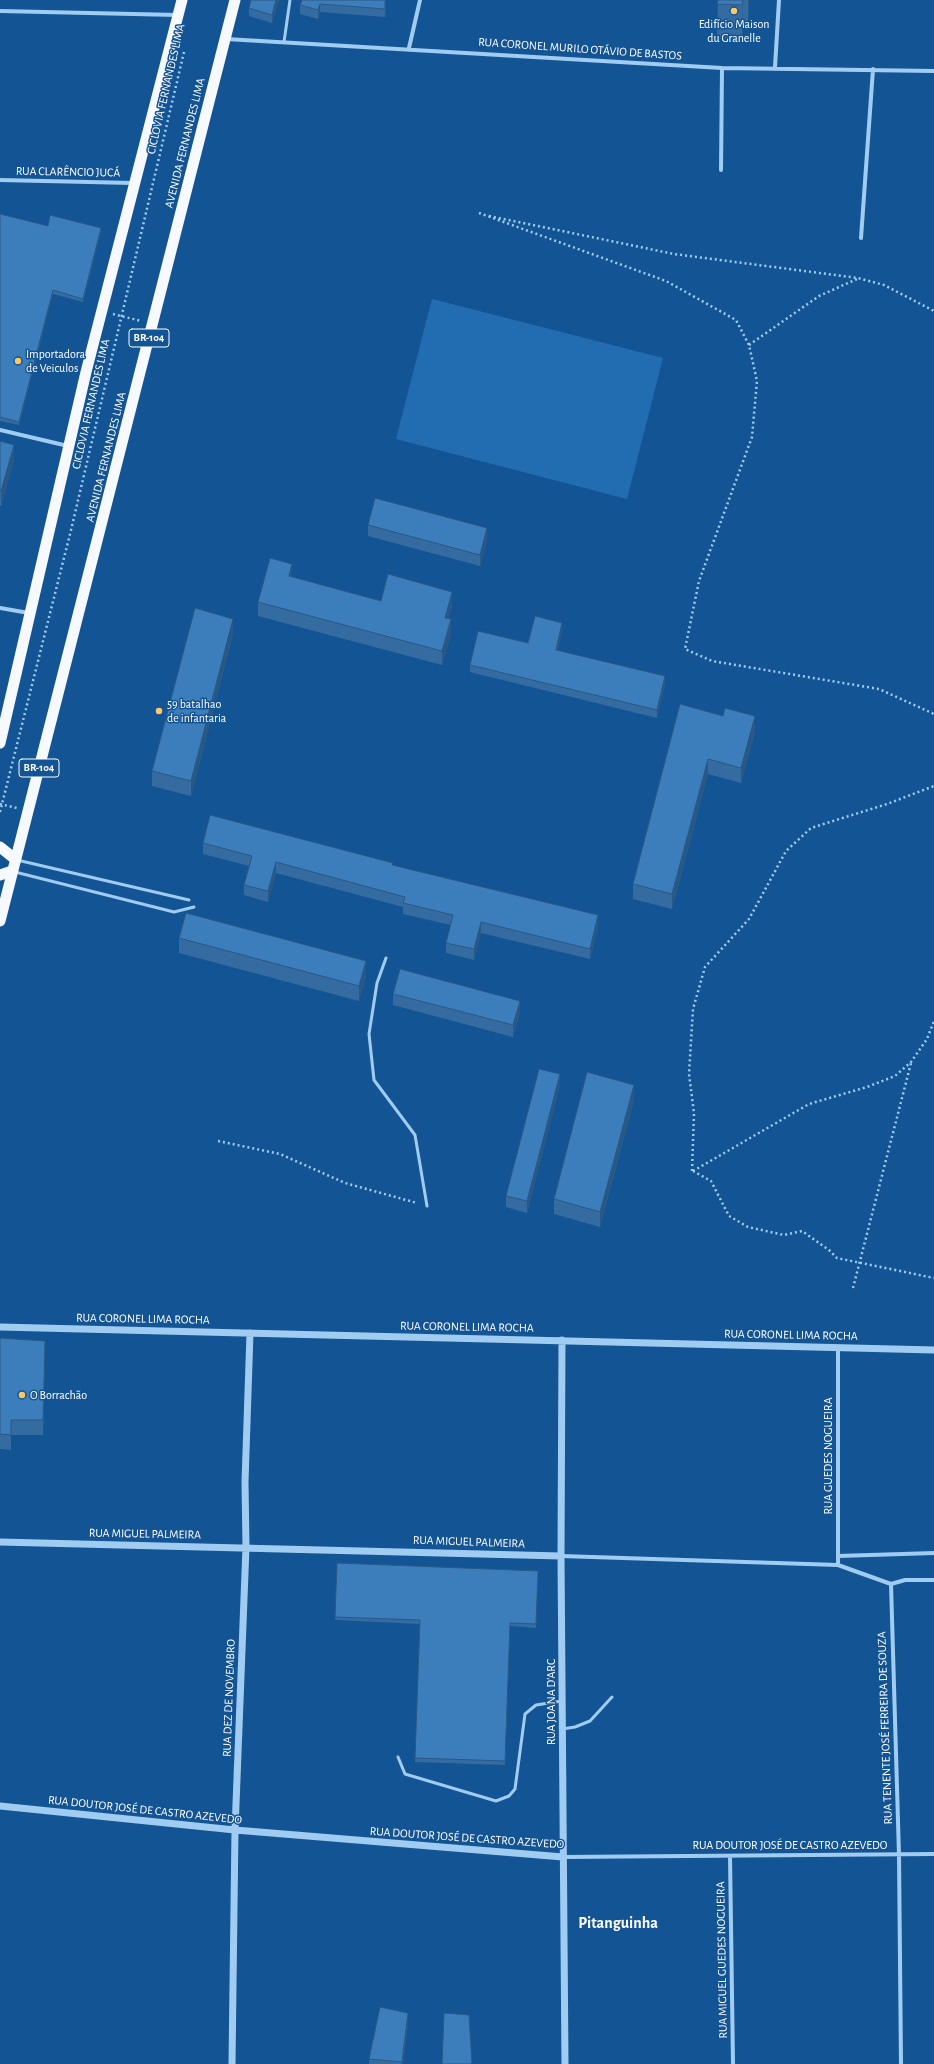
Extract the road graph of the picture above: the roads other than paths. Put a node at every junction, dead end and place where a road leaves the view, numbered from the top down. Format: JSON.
{"nodes":[{"id":1,"x":182,"y":0,"type":"edge"},
{"id":2,"x":235,"y":0,"type":"edge"},
{"id":3,"x":290,"y":0,"type":"edge"},
{"id":4,"x":420,"y":0,"type":"edge"},
{"id":5,"x":779,"y":0,"type":"edge"},
{"id":6,"x":0,"y":11,"type":"edge"},
{"id":7,"x":178,"y":15,"type":"junction"},
{"id":8,"x":226,"y":39,"type":"junction"},
{"id":9,"x":284,"y":42,"type":"junction"},
{"id":10,"x":409,"y":48,"type":"junction"},
{"id":11,"x":775,"y":67,"type":"junction"},
{"id":12,"x":722,"y":68,"type":"junction"},
{"id":13,"x":873,"y":69,"type":"junction"},
{"id":14,"x":934,"y":71,"type":"edge"},
{"id":15,"x":721,"y":170,"type":"dead end"},
{"id":16,"x":0,"y":180,"type":"edge"},
{"id":17,"x":135,"y":184,"type":"junction"},
{"id":18,"x":861,"y":238,"type":"dead end"},
{"id":19,"x":0,"y":430,"type":"edge"},
{"id":20,"x":69,"y":446,"type":"junction"},
{"id":21,"x":0,"y":608,"type":"edge"},
{"id":22,"x":31,"y":614,"type":"junction"},
{"id":23,"x":0,"y":743,"type":"edge"},
{"id":24,"x":0,"y":847,"type":"edge"},
{"id":25,"x":15,"y":859,"type":"junction"},
{"id":26,"x":12,"y":871,"type":"junction"},
{"id":27,"x":0,"y":875,"type":"edge"},
{"id":28,"x":189,"y":900,"type":"dead end"},
{"id":29,"x":194,"y":907,"type":"dead end"},
{"id":30,"x":0,"y":921,"type":"edge"},
{"id":31,"x":386,"y":958,"type":"dead end"},
{"id":32,"x":427,"y":1206,"type":"road end"},
{"id":33,"x":0,"y":1327,"type":"edge"},
{"id":34,"x":250,"y":1333,"type":"junction"},
{"id":35,"x":562,"y":1340,"type":"junction"},
{"id":36,"x":838,"y":1347,"type":"junction"},
{"id":37,"x":934,"y":1350,"type":"edge"},
{"id":38,"x":0,"y":1542,"type":"edge"},
{"id":39,"x":246,"y":1547,"type":"junction"},
{"id":40,"x":934,"y":1553,"type":"edge"},
{"id":41,"x":561,"y":1556,"type":"junction"},
{"id":42,"x":838,"y":1556,"type":"junction"},
{"id":43,"x":838,"y":1566,"type":"junction"},
{"id":44,"x":934,"y":1580,"type":"edge"},
{"id":45,"x":891,"y":1584,"type":"junction"},
{"id":46,"x":612,"y":1697,"type":"dead end"},
{"id":47,"x":562,"y":1701,"type":"junction"},
{"id":48,"x":562,"y":1728,"type":"junction"},
{"id":49,"x":398,"y":1757,"type":"dead end"},
{"id":50,"x":0,"y":1806,"type":"edge"},
{"id":51,"x":235,"y":1830,"type":"junction"},
{"id":52,"x":934,"y":1854,"type":"edge"},
{"id":53,"x":899,"y":1855,"type":"junction"},
{"id":54,"x":730,"y":1856,"type":"junction"},
{"id":55,"x":563,"y":1857,"type":"junction"},
{"id":56,"x":232,"y":2064,"type":"edge"},
{"id":57,"x":565,"y":2064,"type":"edge"},
{"id":58,"x":733,"y":2064,"type":"edge"},
{"id":59,"x":901,"y":2064,"type":"edge"}],
"edges":[{"from":1,"to":7,"type":"highway"},
{"from":2,"to":8,"type":"highway","name":"AVENIDA FERNANDES LIMA","number":"BR-104"},
{"from":3,"to":9,"type":"lane"},
{"from":4,"to":10,"type":"street"},
{"from":5,"to":11,"type":"street"},
{"from":6,"to":7,"type":"street"},
{"from":7,"to":17,"type":"highway"},
{"from":8,"to":9,"type":"street","name":"RUA CORONEL MURILO OTÁVIO DE BASTOS"},
{"from":8,"to":25,"type":"highway","name":"AVENIDA FERNANDES LIMA","number":"BR-104"},
{"from":9,"to":10,"type":"street","name":"RUA CORONEL MURILO OTÁVIO DE BASTOS"},
{"from":10,"to":12,"type":"street","name":"RUA CORONEL MURILO OTÁVIO DE BASTOS"},
{"from":11,"to":12,"type":"street","name":"RUA CORONEL MURILO OTÁVIO DE BASTOS"},
{"from":11,"to":13,"type":"street","name":"RUA CORONEL MURILO OTÁVIO DE BASTOS"},
{"from":12,"to":15,"type":"street"},
{"from":13,"to":14,"type":"street","name":"RUA CORONEL MURILO OTÁVIO DE BASTOS"},
{"from":13,"to":18,"type":"street"},
{"from":16,"to":17,"type":"street","name":"RUA CLARÊNCIO JUCÁ"},
{"from":17,"to":20,"type":"highway"},
{"from":19,"to":20,"type":"street"},
{"from":20,"to":22,"type":"highway"},
{"from":21,"to":22,"type":"street"},
{"from":22,"to":23,"type":"highway"},
{"from":24,"to":25,"type":"highway"},
{"from":25,"to":26,"type":"highway","name":"AVENIDA FERNANDES LIMA","number":"BR-104"},
{"from":25,"to":28,"type":"lane"},
{"from":26,"to":27,"type":"highway"},
{"from":26,"to":29,"type":"lane"},
{"from":26,"to":30,"type":"highway","name":"AVENIDA FERNANDES LIMA","number":"BR-104"},
{"from":31,"to":32,"type":"lane"},
{"from":33,"to":34,"type":"street","name":"RUA CORONEL LIMA ROCHA"},
{"from":34,"to":35,"type":"street","name":"RUA CORONEL LIMA ROCHA"},
{"from":34,"to":39,"type":"street","name":"RUA DEZ DE NOVEMBRO"},
{"from":35,"to":36,"type":"street","name":"RUA CORONEL LIMA ROCHA"},
{"from":35,"to":41,"type":"street","name":"RUA JOANA D'ARC"},
{"from":36,"to":37,"type":"street","name":"RUA CORONEL LIMA ROCHA"},
{"from":36,"to":42,"type":"street","name":"RUA GUEDES NOGUEIRA"},
{"from":38,"to":39,"type":"street","name":"RUA MIGUEL PALMEIRA"},
{"from":39,"to":41,"type":"street","name":"RUA MIGUEL PALMEIRA"},
{"from":39,"to":51,"type":"street","name":"RUA DEZ DE NOVEMBRO"},
{"from":40,"to":42,"type":"street"},
{"from":41,"to":43,"type":"street","name":"RUA MIGUEL PALMEIRA"},
{"from":41,"to":47,"type":"street","name":"RUA JOANA D'ARC"},
{"from":42,"to":43,"type":"street","name":"RUA GUEDES NOGUEIRA"},
{"from":43,"to":45,"type":"street","name":"RUA MIGUEL PALMEIRA"},
{"from":44,"to":45,"type":"street"},
{"from":45,"to":53,"type":"street","name":"RUA TENENTE JOSÉ FERREIRA DE SOUZA"},
{"from":46,"to":48,"type":"lane"},
{"from":47,"to":48,"type":"street","name":"RUA JOANA D'ARC"},
{"from":47,"to":49,"type":"lane"},
{"from":48,"to":55,"type":"street","name":"RUA JOANA D'ARC"},
{"from":50,"to":51,"type":"street","name":"RUA DOUTOR JOSÉ DE CASTRO AZEVEDO"},
{"from":51,"to":55,"type":"street","name":"RUA DOUTOR JOSÉ DE CASTRO AZEVEDO"},
{"from":51,"to":56,"type":"street","name":"RUA DEZ DE NOVEMBRO"},
{"from":52,"to":53,"type":"street","name":"RUA DOUTOR JOSÉ DE CASTRO AZEVEDO"},
{"from":53,"to":54,"type":"street","name":"RUA DOUTOR JOSÉ DE CASTRO AZEVEDO"},
{"from":53,"to":59,"type":"street","name":"RUA TENENTE JOSÉ FERREIRA DE SOUZA"},
{"from":54,"to":55,"type":"street","name":"RUA DOUTOR JOSÉ DE CASTRO AZEVEDO"},
{"from":54,"to":58,"type":"street","name":"RUA MIGUEL GUEDES NOGUEIRA"},
{"from":55,"to":57,"type":"street","name":"RUA JOANA D'ARC"}]}
